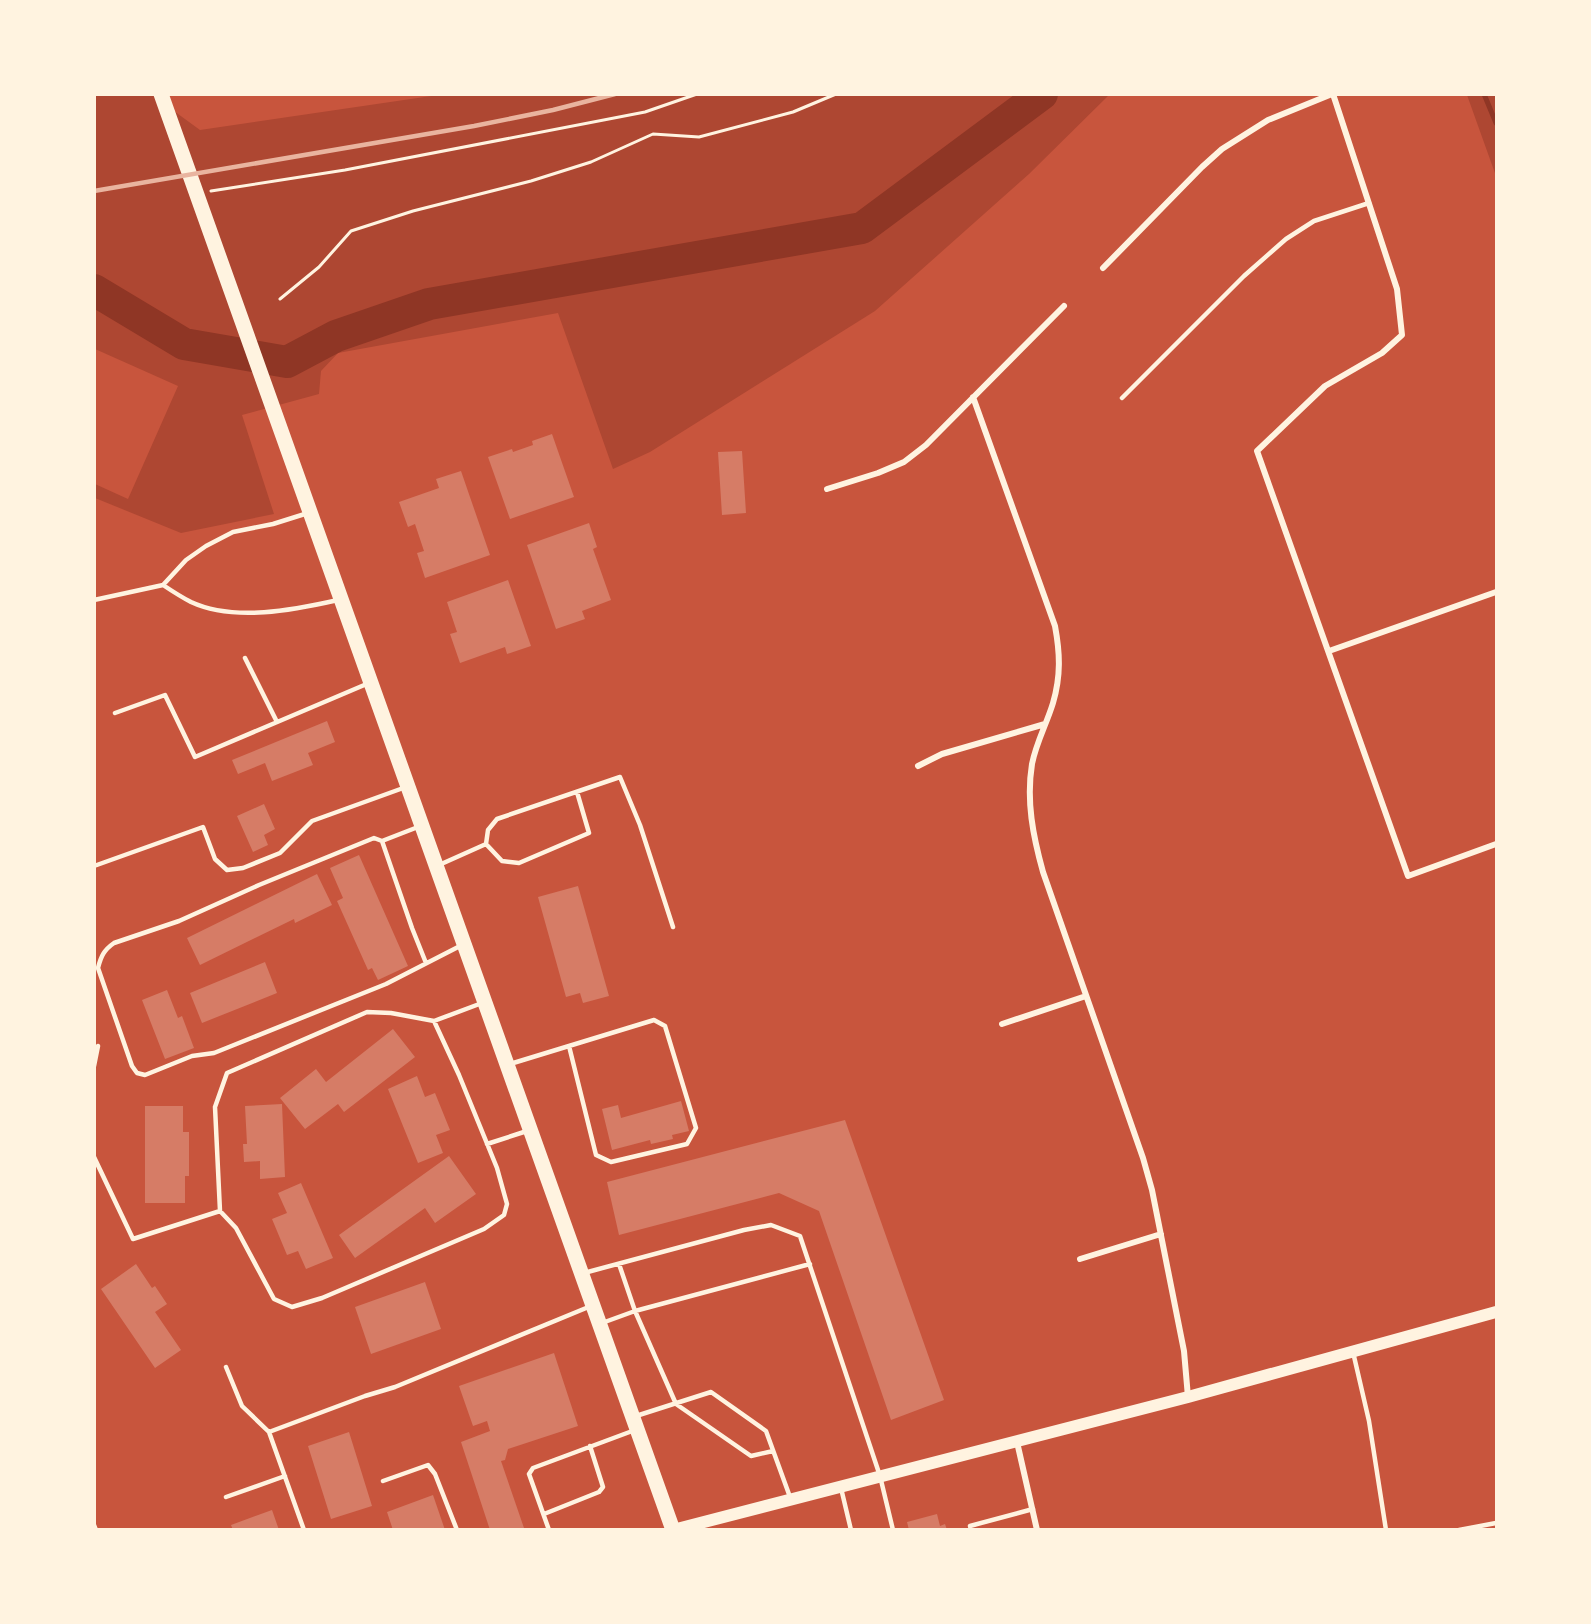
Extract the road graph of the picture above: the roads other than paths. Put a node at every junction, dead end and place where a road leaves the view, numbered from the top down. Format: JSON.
{"nodes":[{"id":1,"x":161,"y":94,"type":"edge"},
{"id":2,"x":1333,"y":94,"type":"edge"},
{"id":3,"x":1369,"y":203,"type":"junction"},
{"id":4,"x":1103,"y":268,"type":"dead end"},
{"id":5,"x":1064,"y":306,"type":"dead end"},
{"id":6,"x":973,"y":398,"type":"junction"},
{"id":7,"x":1122,"y":398,"type":"dead end"},
{"id":8,"x":827,"y":489,"type":"dead end"},
{"id":9,"x":311,"y":513,"type":"junction"},
{"id":10,"x":163,"y":585,"type":"junction"},
{"id":11,"x":1497,"y":592,"type":"edge"},
{"id":12,"x":94,"y":600,"type":"edge"},
{"id":13,"x":342,"y":600,"type":"junction"},
{"id":14,"x":1329,"y":651,"type":"junction"},
{"id":15,"x":245,"y":658,"type":"dead end"},
{"id":16,"x":372,"y":682,"type":"junction"},
{"id":17,"x":115,"y":713,"type":"dead end"},
{"id":18,"x":277,"y":722,"type":"junction"},
{"id":19,"x":1045,"y":724,"type":"junction"},
{"id":20,"x":918,"y":766,"type":"dead end"},
{"id":21,"x":408,"y":786,"type":"junction"},
{"id":22,"x":577,"y":792,"type":"junction"},
{"id":23,"x":422,"y":825,"type":"junction"},
{"id":24,"x":382,"y":841,"type":"junction"},
{"id":25,"x":486,"y":844,"type":"junction"},
{"id":26,"x":1497,"y":844,"type":"edge"},
{"id":27,"x":94,"y":866,"type":"edge"},
{"id":28,"x":437,"y":866,"type":"junction"},
{"id":29,"x":673,"y":927,"type":"dead end"},
{"id":30,"x":464,"y":944,"type":"junction"},
{"id":31,"x":426,"y":963,"type":"junction"},
{"id":32,"x":1086,"y":996,"type":"junction"},
{"id":33,"x":485,"y":1002,"type":"junction"},
{"id":34,"x":434,"y":1021,"type":"junction"},
{"id":35,"x":1002,"y":1024,"type":"dead end"},
{"id":36,"x":98,"y":1046,"type":"dead end"},
{"id":37,"x":569,"y":1046,"type":"junction"},
{"id":38,"x":507,"y":1064,"type":"junction"},
{"id":39,"x":94,"y":1066,"type":"edge"},
{"id":40,"x":530,"y":1130,"type":"junction"},
{"id":41,"x":487,"y":1144,"type":"junction"},
{"id":42,"x":94,"y":1157,"type":"edge"},
{"id":43,"x":220,"y":1211,"type":"junction"},
{"id":44,"x":1161,"y":1234,"type":"junction"},
{"id":45,"x":1080,"y":1260,"type":"dead end"},
{"id":46,"x":619,"y":1264,"type":"junction"},
{"id":47,"x":810,"y":1264,"type":"junction"},
{"id":48,"x":582,"y":1274,"type":"junction"},
{"id":49,"x":593,"y":1305,"type":"junction"},
{"id":50,"x":635,"y":1311,"type":"junction"},
{"id":51,"x":1497,"y":1312,"type":"edge"},
{"id":52,"x":599,"y":1324,"type":"junction"},
{"id":53,"x":1353,"y":1352,"type":"junction"},
{"id":54,"x":226,"y":1367,"type":"dead end"},
{"id":55,"x":1188,"y":1397,"type":"junction"},
{"id":56,"x":676,"y":1404,"type":"junction"},
{"id":57,"x":635,"y":1423,"type":"junction"},
{"id":58,"x":269,"y":1432,"type":"junction"},
{"id":59,"x":1017,"y":1442,"type":"junction"},
{"id":60,"x":590,"y":1446,"type":"junction"},
{"id":61,"x":774,"y":1451,"type":"junction"},
{"id":62,"x":285,"y":1476,"type":"junction"},
{"id":63,"x":880,"y":1476,"type":"junction"},
{"id":64,"x":383,"y":1481,"type":"dead end"},
{"id":65,"x":841,"y":1487,"type":"junction"},
{"id":66,"x":226,"y":1497,"type":"dead end"},
{"id":67,"x":791,"y":1500,"type":"junction"},
{"id":68,"x":1033,"y":1509,"type":"junction"},
{"id":69,"x":543,"y":1514,"type":"junction"},
{"id":70,"x":1497,"y":1523,"type":"edge"},
{"id":71,"x":94,"y":1524,"type":"edge"},
{"id":72,"x":96,"y":1530,"type":"edge"},
{"id":73,"x":304,"y":1530,"type":"edge"},
{"id":74,"x":457,"y":1530,"type":"edge"},
{"id":75,"x":549,"y":1530,"type":"edge"},
{"id":76,"x":673,"y":1530,"type":"edge"},
{"id":77,"x":851,"y":1530,"type":"edge"},
{"id":78,"x":893,"y":1530,"type":"edge"},
{"id":79,"x":971,"y":1530,"type":"edge"},
{"id":80,"x":1037,"y":1530,"type":"edge"},
{"id":81,"x":1386,"y":1530,"type":"edge"},
{"id":82,"x":1459,"y":1530,"type":"edge"}],
"edges":[{"from":1,"to":9,"type":"main road"},
{"from":2,"to":3,"type":"street"},
{"from":2,"to":4,"type":"street"},
{"from":3,"to":7,"type":"lane"},
{"from":3,"to":14,"type":"street"},
{"from":5,"to":6,"type":"street"},
{"from":6,"to":8,"type":"street"},
{"from":6,"to":19,"type":"street"},
{"from":9,"to":10,"type":"lane"},
{"from":9,"to":13,"type":"main road"},
{"from":10,"to":12,"type":"lane"},
{"from":10,"to":13,"type":"lane"},
{"from":11,"to":14,"type":"street"},
{"from":13,"to":16,"type":"main road"},
{"from":14,"to":26,"type":"street"},
{"from":15,"to":18,"type":"lane"},
{"from":16,"to":18,"type":"lane"},
{"from":16,"to":21,"type":"main road"},
{"from":17,"to":18,"type":"lane"},
{"from":19,"to":20,"type":"street"},
{"from":19,"to":32,"type":"street"},
{"from":21,"to":23,"type":"main road"},
{"from":21,"to":27,"type":"lane"},
{"from":22,"to":25,"type":"lane"},
{"from":22,"to":25,"type":"lane"},
{"from":22,"to":29,"type":"lane"},
{"from":23,"to":24,"type":"lane"},
{"from":23,"to":28,"type":"main road"},
{"from":24,"to":31,"type":"lane"},
{"from":24,"to":31,"type":"lane"},
{"from":25,"to":28,"type":"lane"},
{"from":28,"to":30,"type":"main road"},
{"from":30,"to":31,"type":"lane"},
{"from":30,"to":33,"type":"main road"},
{"from":32,"to":35,"type":"street"},
{"from":32,"to":44,"type":"street"},
{"from":33,"to":34,"type":"lane"},
{"from":33,"to":38,"type":"main road"},
{"from":34,"to":41,"type":"lane"},
{"from":34,"to":43,"type":"lane"},
{"from":36,"to":39,"type":"lane"},
{"from":37,"to":37,"type":"lane"},
{"from":37,"to":38,"type":"lane"},
{"from":38,"to":40,"type":"main road"},
{"from":40,"to":41,"type":"lane"},
{"from":40,"to":48,"type":"main road"},
{"from":41,"to":43,"type":"lane"},
{"from":42,"to":43,"type":"lane"},
{"from":44,"to":45,"type":"street"},
{"from":44,"to":55,"type":"street"},
{"from":46,"to":47,"type":"lane"},
{"from":46,"to":48,"type":"lane"},
{"from":46,"to":50,"type":"lane"},
{"from":47,"to":50,"type":"lane"},
{"from":47,"to":63,"type":"lane"},
{"from":48,"to":49,"type":"main road"},
{"from":49,"to":52,"type":"main road"},
{"from":49,"to":58,"type":"lane"},
{"from":50,"to":52,"type":"lane"},
{"from":50,"to":56,"type":"lane"},
{"from":51,"to":53,"type":"main road"},
{"from":52,"to":57,"type":"main road"},
{"from":53,"to":55,"type":"main road"},
{"from":53,"to":81,"type":"lane"},
{"from":54,"to":58,"type":"lane"},
{"from":55,"to":59,"type":"main road"},
{"from":56,"to":57,"type":"lane"},
{"from":56,"to":61,"type":"lane"},
{"from":56,"to":61,"type":"lane"},
{"from":57,"to":60,"type":"lane"},
{"from":57,"to":76,"type":"main road"},
{"from":58,"to":62,"type":"lane"},
{"from":59,"to":63,"type":"main road"},
{"from":59,"to":68,"type":"street"},
{"from":60,"to":69,"type":"lane"},
{"from":60,"to":69,"type":"lane"},
{"from":61,"to":67,"type":"lane"},
{"from":62,"to":66,"type":"lane"},
{"from":62,"to":73,"type":"lane"},
{"from":63,"to":65,"type":"main road"},
{"from":63,"to":78,"type":"lane"},
{"from":64,"to":74,"type":"lane"},
{"from":65,"to":67,"type":"main road"},
{"from":65,"to":77,"type":"lane"},
{"from":67,"to":76,"type":"main road"},
{"from":68,"to":79,"type":"lane"},
{"from":68,"to":80,"type":"street"},
{"from":69,"to":75,"type":"lane"},
{"from":70,"to":82,"type":"lane"},
{"from":71,"to":72,"type":"lane"}]}
